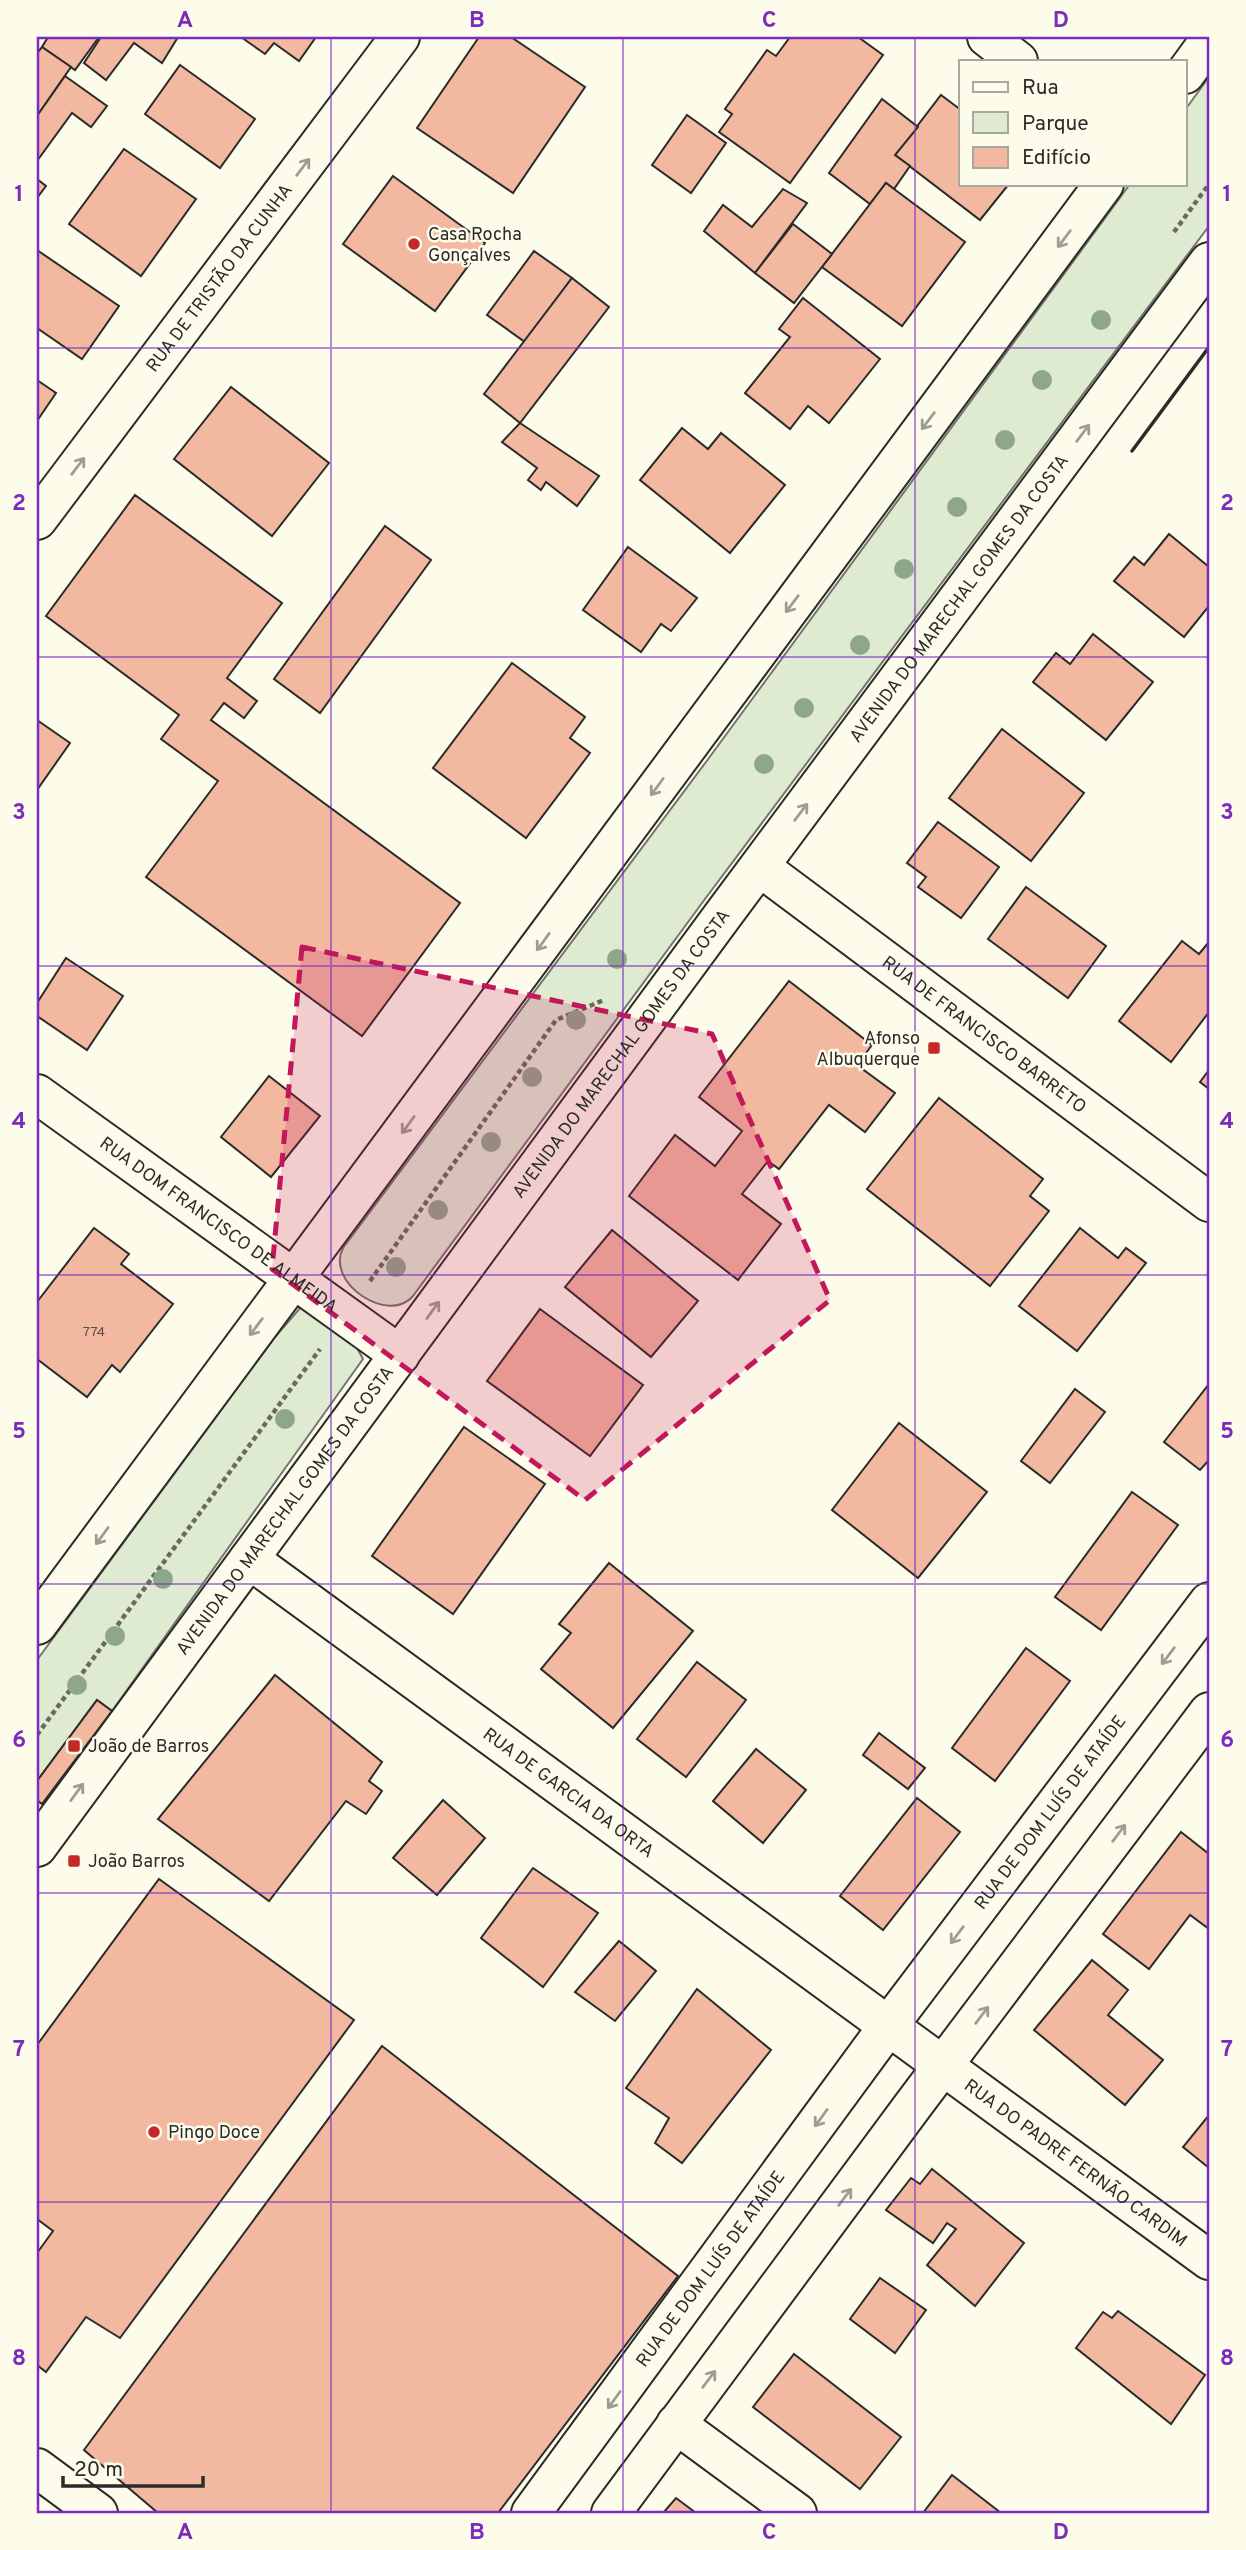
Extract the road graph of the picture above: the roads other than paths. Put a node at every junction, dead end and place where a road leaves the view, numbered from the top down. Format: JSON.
{"nodes":[{"id":1,"x":400,"y":37,"type":"edge"},
{"id":2,"x":988,"y":37,"type":"edge"},
{"id":3,"x":1209,"y":41,"type":"edge"},
{"id":4,"x":1017,"y":60,"type":"edge"},
{"id":5,"x":1186,"y":73,"type":"edge"},
{"id":6,"x":1103,"y":186,"type":"edge"},
{"id":7,"x":1209,"y":262,"type":"edge"},
{"id":8,"x":37,"y":520,"type":"edge"},
{"id":9,"x":760,"y":867,"type":"junction"},
{"id":10,"x":37,"y":1094,"type":"edge"},
{"id":11,"x":1209,"y":1202,"type":"edge"},
{"id":12,"x":294,"y":1279,"type":"junction"},
{"id":13,"x":400,"y":1355,"type":"junction"},
{"id":14,"x":249,"y":1559,"type":"junction"},
{"id":15,"x":1209,"y":1602,"type":"edge"},
{"id":16,"x":37,"y":1625,"type":"edge"},
{"id":17,"x":1209,"y":1712,"type":"edge"},
{"id":18,"x":37,"y":1847,"type":"edge"},
{"id":19,"x":889,"y":2025,"type":"junction"},
{"id":20,"x":943,"y":2066,"type":"junction"},
{"id":21,"x":1209,"y":2260,"type":"edge"},
{"id":22,"x":676,"y":2424,"type":"junction"},
{"id":23,"x":37,"y":2468,"type":"edge"},
{"id":24,"x":98,"y":2513,"type":"edge"},
{"id":25,"x":531,"y":2513,"type":"edge"},
{"id":26,"x":611,"y":2513,"type":"edge"},
{"id":27,"x":797,"y":2513,"type":"edge"}],
"edges":[{"from":8,"to":1,"type":"street","name":"RUA DE TRISTÃO DA CUNHA","one_way":true},
{"from":2,"to":4,"type":"street"},
{"from":3,"to":5,"type":"street"},
{"from":6,"to":12,"type":"street","one_way":true},
{"from":9,"to":7,"type":"street","name":"AVENIDA DO MARECHAL GOMES DA COSTA","one_way":true},
{"from":9,"to":11,"type":"street","name":"RUA DE FRANCISCO BARRETO"},
{"from":13,"to":9,"type":"street","name":"AVENIDA DO MARECHAL GOMES DA COSTA","one_way":true},
{"from":10,"to":12,"type":"street","name":"RUA DOM FRANCISCO DE ALMEIDA"},
{"from":12,"to":13,"type":"street","name":"RUA DOM FRANCISCO DE ALMEIDA"},
{"from":12,"to":16,"type":"street","one_way":true},
{"from":13,"to":14,"type":"street","name":"AVENIDA DO MARECHAL GOMES DA COSTA"},
{"from":18,"to":14,"type":"street","name":"AVENIDA DO MARECHAL GOMES DA COSTA","one_way":true},
{"from":14,"to":19,"type":"street","name":"RUA DE GARCIA DA ORTA"},
{"from":15,"to":19,"type":"street","name":"RUA DE DOM LUÍS DE ATAÍDE","one_way":true},
{"from":20,"to":17,"type":"street","one_way":true},
{"from":19,"to":20,"type":"street"},
{"from":19,"to":25,"type":"street","name":"RUA DE DOM LUÍS DE ATAÍDE","one_way":true},
{"from":20,"to":21,"type":"street","name":"RUA DO PADRE FERNÃO CARDIM"},
{"from":22,"to":20,"type":"street","one_way":true},
{"from":22,"to":26,"type":"street"},
{"from":22,"to":27,"type":"street"},
{"from":23,"to":24,"type":"street"}]}
